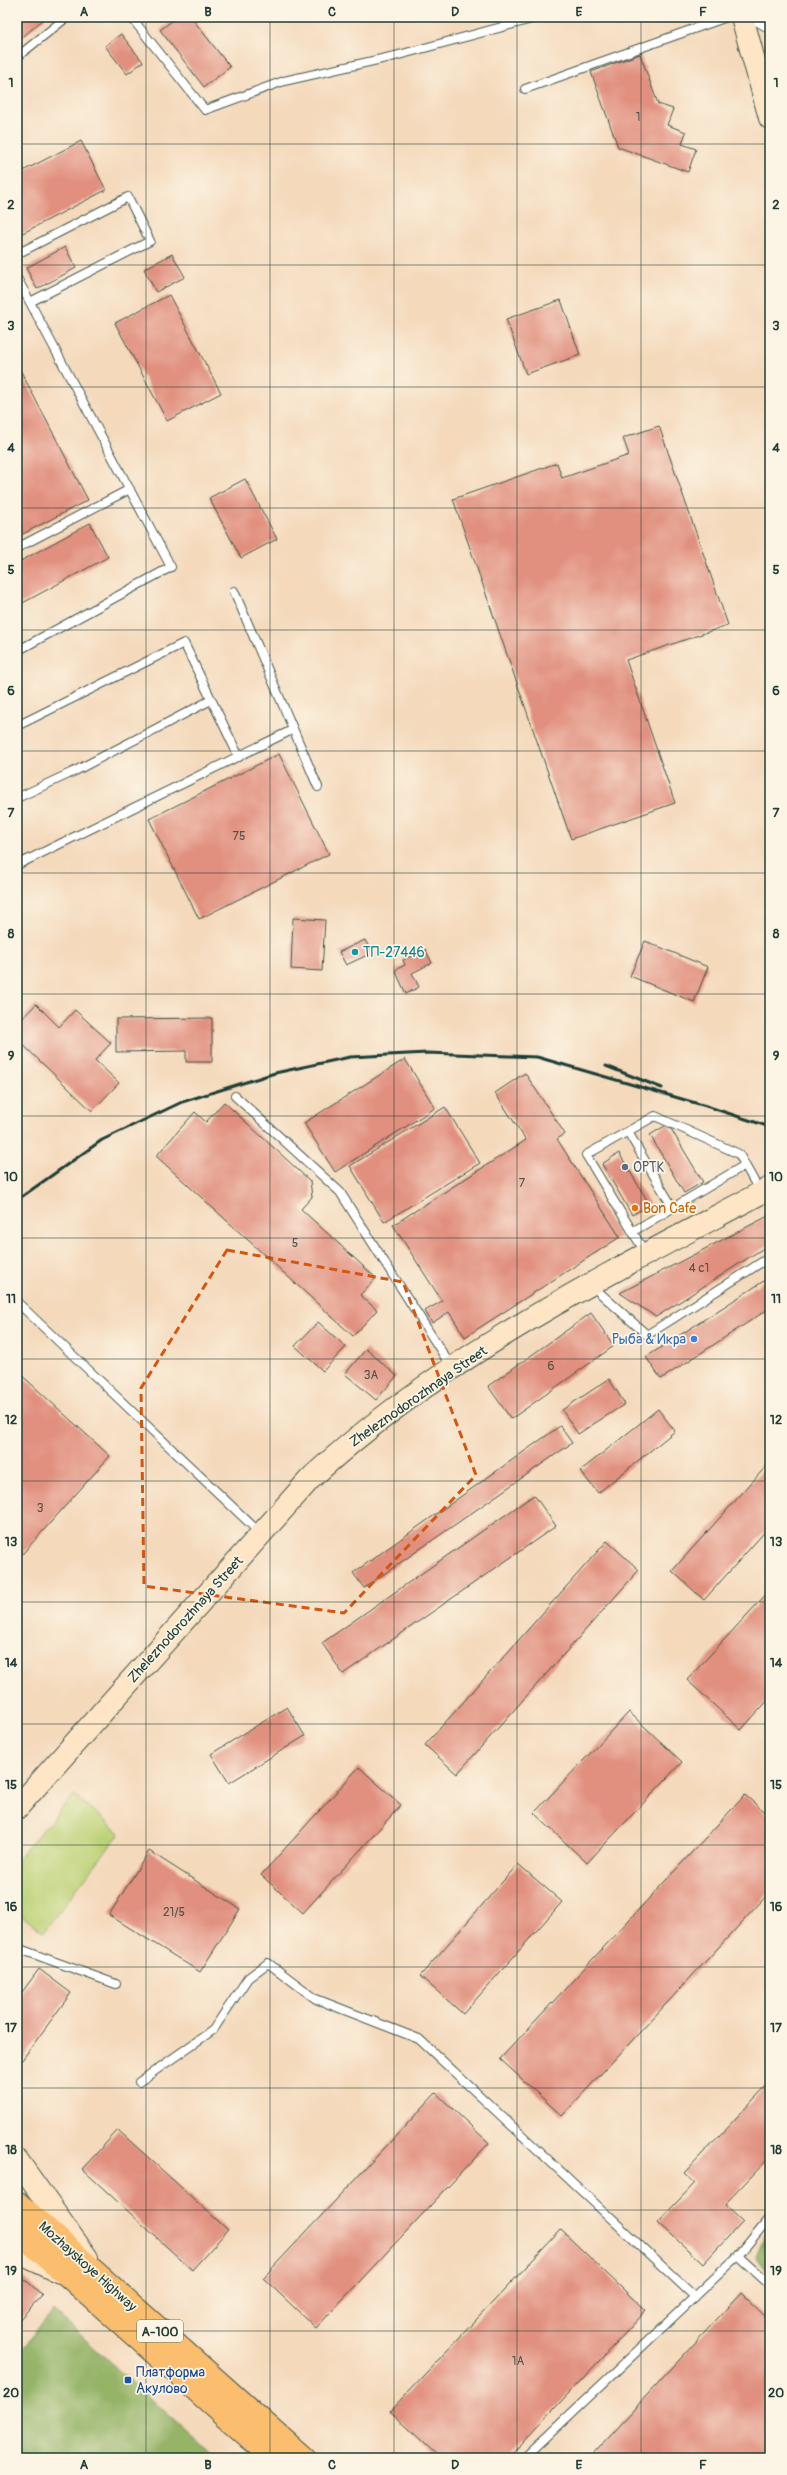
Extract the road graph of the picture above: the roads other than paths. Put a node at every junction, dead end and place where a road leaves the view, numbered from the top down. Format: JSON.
{"nodes":[{"id":1,"x":67,"y":17,"type":"edge"},
{"id":2,"x":131,"y":17,"type":"edge"},
{"id":3,"x":538,"y":17,"type":"edge"},
{"id":4,"x":727,"y":17,"type":"edge"},
{"id":5,"x":742,"y":17,"type":"edge"},
{"id":6,"x":749,"y":17,"type":"edge"},
{"id":7,"x":770,"y":29,"type":"edge"},
{"id":8,"x":17,"y":57,"type":"edge"},
{"id":9,"x":525,"y":89,"type":"dead end"},
{"id":10,"x":770,"y":118,"type":"edge"},
{"id":11,"x":17,"y":254,"type":"edge"},
{"id":12,"x":17,"y":278,"type":"edge"},
{"id":13,"x":30,"y":302,"type":"junction"},
{"id":14,"x":130,"y":489,"type":"junction"},
{"id":15,"x":17,"y":548,"type":"edge"},
{"id":16,"x":234,"y":591,"type":"dead end"},
{"id":17,"x":17,"y":651,"type":"edge"},
{"id":18,"x":211,"y":700,"type":"junction"},
{"id":19,"x":17,"y":726,"type":"edge"},
{"id":20,"x":292,"y":730,"type":"junction"},
{"id":21,"x":239,"y":757,"type":"junction"},
{"id":22,"x":318,"y":787,"type":"dead end"},
{"id":23,"x":17,"y":798,"type":"edge"},
{"id":24,"x":17,"y":865,"type":"edge"},
{"id":25,"x":235,"y":1096,"type":"dead end"},
{"id":26,"x":628,"y":1132,"type":"junction"},
{"id":27,"x":745,"y":1165,"type":"junction"},
{"id":28,"x":765,"y":1191,"type":"edge"},
{"id":29,"x":673,"y":1208,"type":"junction"},
{"id":30,"x":632,"y":1232,"type":"junction"},
{"id":31,"x":646,"y":1254,"type":"junction"},
{"id":32,"x":770,"y":1257,"type":"edge"},
{"id":33,"x":590,"y":1285,"type":"junction"},
{"id":34,"x":17,"y":1302,"type":"edge"},
{"id":35,"x":453,"y":1368,"type":"junction"},
{"id":36,"x":261,"y":1534,"type":"junction"},
{"id":37,"x":17,"y":1808,"type":"edge"},
{"id":38,"x":17,"y":1948,"type":"edge"},
{"id":39,"x":116,"y":1984,"type":"dead end"},
{"id":40,"x":139,"y":2082,"type":"dead end"},
{"id":41,"x":17,"y":2160,"type":"edge"},
{"id":42,"x":17,"y":2202,"type":"edge"},
{"id":43,"x":770,"y":2217,"type":"edge"},
{"id":44,"x":17,"y":2232,"type":"edge"},
{"id":45,"x":17,"y":2252,"type":"edge"},
{"id":46,"x":738,"y":2256,"type":"junction"},
{"id":47,"x":65,"y":2274,"type":"junction"},
{"id":48,"x":102,"y":2279,"type":"junction"},
{"id":49,"x":770,"y":2285,"type":"edge"},
{"id":50,"x":695,"y":2297,"type":"junction"},
{"id":51,"x":272,"y":2458,"type":"edge"},
{"id":52,"x":304,"y":2458,"type":"edge"},
{"id":53,"x":524,"y":2458,"type":"edge"}],
"edges":[{"from":1,"to":8,"type":"lane"},
{"from":2,"to":3,"type":"lane"},
{"from":4,"to":9,"type":"lane"},
{"from":5,"to":10,"type":"street"},
{"from":6,"to":7,"type":"lane"},
{"from":11,"to":13,"type":"lane"},
{"from":12,"to":13,"type":"lane"},
{"from":13,"to":14,"type":"lane"},
{"from":14,"to":15,"type":"lane"},
{"from":14,"to":17,"type":"lane"},
{"from":16,"to":20,"type":"lane"},
{"from":18,"to":19,"type":"lane"},
{"from":18,"to":21,"type":"lane"},
{"from":18,"to":23,"type":"lane"},
{"from":20,"to":21,"type":"lane"},
{"from":20,"to":22,"type":"lane"},
{"from":21,"to":24,"type":"lane"},
{"from":25,"to":35,"type":"lane"},
{"from":26,"to":27,"type":"lane"},
{"from":26,"to":29,"type":"lane"},
{"from":26,"to":30,"type":"lane"},
{"from":27,"to":28,"type":"lane"},
{"from":27,"to":29,"type":"lane"},
{"from":28,"to":31,"type":"street","name":"Zheleznodorozhnaya Street"},
{"from":29,"to":30,"type":"lane"},
{"from":30,"to":31,"type":"lane"},
{"from":31,"to":33,"type":"street","name":"Zheleznodorozhnaya Street"},
{"from":32,"to":33,"type":"lane"},
{"from":33,"to":35,"type":"street","name":"Zheleznodorozhnaya Street"},
{"from":34,"to":36,"type":"lane"},
{"from":35,"to":36,"type":"street","name":"Zheleznodorozhnaya Street"},
{"from":36,"to":37,"type":"street","name":"Zheleznodorozhnaya Street"},
{"from":38,"to":39,"type":"lane"},
{"from":40,"to":50,"type":"lane"},
{"from":41,"to":48,"type":"street"},
{"from":42,"to":48,"type":"main road","name":"Mozhayskoye Highway","number":"А-100"},
{"from":43,"to":46,"type":"lane"},
{"from":44,"to":47,"type":"main road","name":"Mozhayskoye Highway","number":"А-100"},
{"from":45,"to":47,"type":"street"},
{"from":46,"to":49,"type":"lane"},
{"from":46,"to":50,"type":"lane"},
{"from":47,"to":51,"type":"main road","name":"Mozhayskoye Highway","number":"А-100"},
{"from":48,"to":52,"type":"main road","name":"Mozhayskoye Highway","number":"А-100"},
{"from":50,"to":53,"type":"lane"}]}
